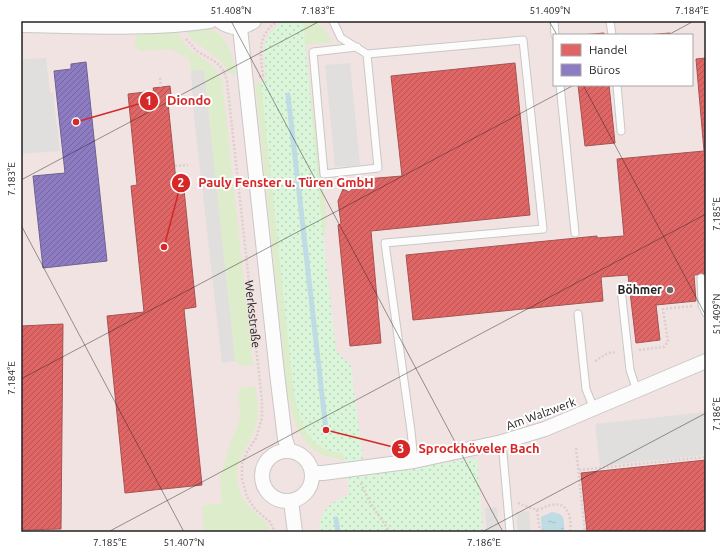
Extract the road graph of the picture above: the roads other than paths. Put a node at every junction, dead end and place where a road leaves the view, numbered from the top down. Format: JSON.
{"nodes":[{"id":1,"x":210,"y":21,"type":"edge"},
{"id":2,"x":220,"y":21,"type":"edge"},
{"id":3,"x":254,"y":21,"type":"edge"},
{"id":4,"x":333,"y":21,"type":"edge"},
{"id":5,"x":554,"y":21,"type":"edge"},
{"id":6,"x":610,"y":21,"type":"edge"},
{"id":7,"x":21,"y":25,"type":"edge"},
{"id":8,"x":240,"y":28,"type":"junction"},
{"id":9,"x":555,"y":34,"type":"edge"},
{"id":10,"x":612,"y":34,"type":"edge"},
{"id":11,"x":357,"y":47,"type":"junction"},
{"id":12,"x":367,"y":54,"type":"junction"},
{"id":13,"x":560,"y":86,"type":"edge"},
{"id":14,"x":617,"y":86,"type":"edge"},
{"id":15,"x":621,"y":131,"type":"dead end"},
{"id":16,"x":576,"y":233,"type":"dead end"},
{"id":17,"x":700,"y":278,"type":"dead end"},
{"id":18,"x":621,"y":289,"type":"dead end"},
{"id":19,"x":706,"y":313,"type":"edge"},
{"id":20,"x":578,"y":314,"type":"dead end"},
{"id":21,"x":706,"y":361,"type":"edge"},
{"id":22,"x":637,"y":391,"type":"junction"},
{"id":23,"x":594,"y":409,"type":"junction"},
{"id":24,"x":502,"y":442,"type":"junction"},
{"id":25,"x":289,"y":451,"type":"junction"},
{"id":26,"x":414,"y":461,"type":"junction"},
{"id":27,"x":312,"y":473,"type":"junction"},
{"id":28,"x":291,"y":501,"type":"junction"},
{"id":29,"x":295,"y":532,"type":"edge"},
{"id":30,"x":510,"y":532,"type":"edge"}],
"edges":[{"from":1,"to":7,"type":"street"},
{"from":2,"to":8,"type":"street"},
{"from":3,"to":8,"type":"street"},
{"from":4,"to":11,"type":"lane"},
{"from":5,"to":9,"type":"lane"},
{"from":6,"to":10,"type":"lane"},
{"from":8,"to":25,"type":"street","name":"Werksstraße"},
{"from":11,"to":12,"type":"lane"},
{"from":11,"to":12,"type":"lane"},
{"from":12,"to":26,"type":"lane"},
{"from":13,"to":16,"type":"lane"},
{"from":14,"to":15,"type":"lane"},
{"from":17,"to":19,"type":"lane"},
{"from":18,"to":22,"type":"lane"},
{"from":20,"to":23,"type":"lane"},
{"from":21,"to":22,"type":"street","name":"Am Walzwerk"},
{"from":22,"to":23,"type":"street","name":"Am Walzwerk"},
{"from":23,"to":24,"type":"street","name":"Am Walzwerk"},
{"from":24,"to":26,"type":"street","name":"Am Walzwerk"},
{"from":24,"to":30,"type":"lane"},
{"from":25,"to":27,"type":"street"},
{"from":25,"to":28,"type":"street"},
{"from":26,"to":27,"type":"street","name":"Am Walzwerk"},
{"from":27,"to":28,"type":"street"},
{"from":28,"to":29,"type":"street"}]}
